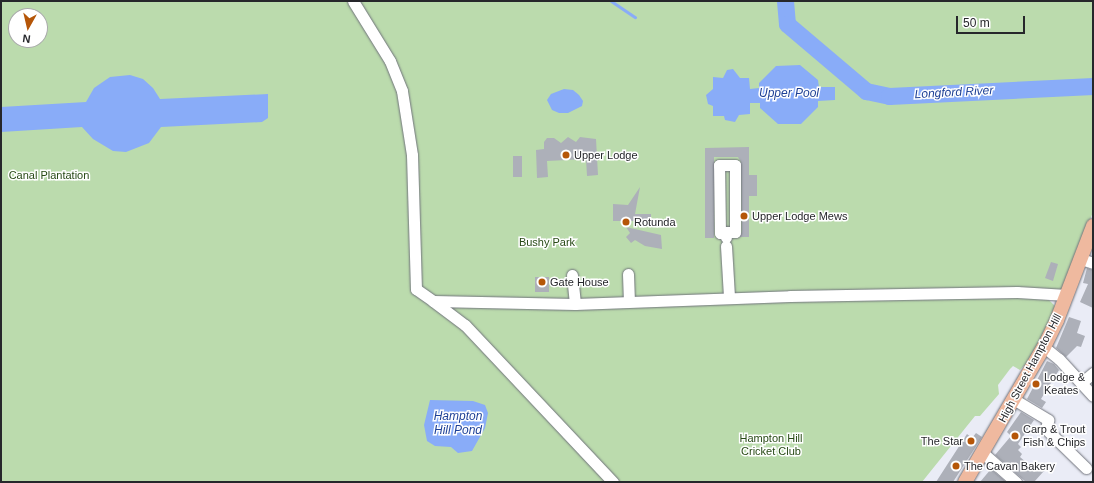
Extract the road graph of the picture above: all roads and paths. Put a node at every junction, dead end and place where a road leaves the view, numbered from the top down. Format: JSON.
{"nodes":[{"id":1,"x":353,"y":1,"type":"edge"},
{"id":2,"x":1093,"y":226,"type":"edge"},
{"id":3,"x":726,"y":238,"type":"junction"},
{"id":4,"x":1087,"y":261,"type":"edge"},
{"id":5,"x":628,"y":274,"type":"dead end"},
{"id":6,"x":572,"y":275,"type":"dead end"},
{"id":7,"x":1066,"y":295,"type":"junction"},
{"id":8,"x":729,"y":297,"type":"junction"},
{"id":9,"x":629,"y":300,"type":"junction"},
{"id":10,"x":433,"y":301,"type":"junction"},
{"id":11,"x":575,"y":304,"type":"junction"},
{"id":12,"x":1044,"y":347,"type":"junction"},
{"id":13,"x":1093,"y":373,"type":"edge"},
{"id":14,"x":1081,"y":383,"type":"junction"},
{"id":15,"x":1093,"y":396,"type":"edge"},
{"id":16,"x":1015,"y":400,"type":"junction"},
{"id":17,"x":984,"y":454,"type":"junction"},
{"id":18,"x":1086,"y":468,"type":"dead end"},
{"id":19,"x":614,"y":482,"type":"edge"},
{"id":20,"x":965,"y":482,"type":"edge"},
{"id":21,"x":1016,"y":482,"type":"edge"}],
"edges":[{"from":1,"to":10,"type":"street"},
{"from":2,"to":4,"type":"main road","name":"High Street Hampton Hill"},
{"from":3,"to":3,"type":"street"},
{"from":3,"to":8,"type":"street"},
{"from":4,"to":7,"type":"main road","name":"High Street Hampton Hill"},
{"from":5,"to":9,"type":"street"},
{"from":6,"to":11,"type":"street"},
{"from":7,"to":8,"type":"street"},
{"from":7,"to":12,"type":"main road","name":"High Street Hampton Hill"},
{"from":8,"to":9,"type":"street"},
{"from":9,"to":11,"type":"street"},
{"from":10,"to":11,"type":"street"},
{"from":10,"to":19,"type":"street"},
{"from":12,"to":14,"type":"street"},
{"from":12,"to":16,"type":"main road","name":"High Street Hampton Hill"},
{"from":13,"to":14,"type":"street"},
{"from":14,"to":15,"type":"street"},
{"from":16,"to":17,"type":"main road","name":"High Street Hampton Hill"},
{"from":16,"to":18,"type":"street"},
{"from":17,"to":20,"type":"main road","name":"High Street Hampton Hill"},
{"from":17,"to":21,"type":"street"}]}
